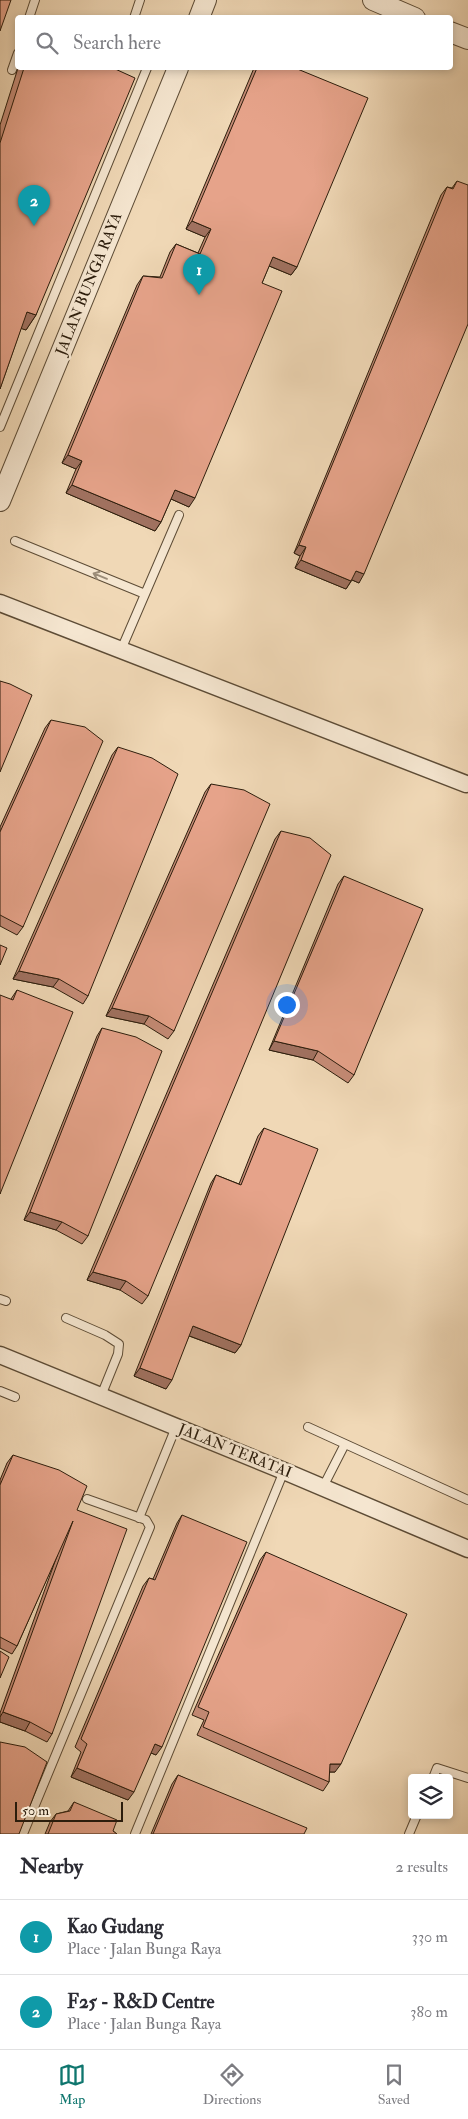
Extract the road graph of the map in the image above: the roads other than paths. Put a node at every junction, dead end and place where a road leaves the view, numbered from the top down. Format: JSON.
{"nodes":[{"id":1,"x":35,"y":0,"type":"edge"},
{"id":2,"x":140,"y":0,"type":"edge"},
{"id":3,"x":206,"y":0,"type":"edge"},
{"id":4,"x":372,"y":0,"type":"edge"},
{"id":5,"x":30,"y":15,"type":"edge"},
{"id":6,"x":135,"y":15,"type":"edge"},
{"id":7,"x":200,"y":15,"type":"edge"},
{"id":8,"x":408,"y":15,"type":"edge"},
{"id":9,"x":453,"y":33,"type":"edge"},
{"id":10,"x":468,"y":39,"type":"edge"},
{"id":11,"x":15,"y":62,"type":"edge"},
{"id":12,"x":12,"y":70,"type":"dead end"},
{"id":13,"x":147,"y":70,"type":"edge"},
{"id":14,"x":177,"y":70,"type":"edge"},
{"id":15,"x":0,"y":427,"type":"edge"},
{"id":16,"x":0,"y":501,"type":"edge"},
{"id":17,"x":179,"y":514,"type":"dead end"},
{"id":18,"x":15,"y":541,"type":"dead end"},
{"id":19,"x":145,"y":594,"type":"junction"},
{"id":20,"x":0,"y":603,"type":"edge"},
{"id":21,"x":121,"y":650,"type":"junction"},
{"id":22,"x":466,"y":784,"type":"dead end"},
{"id":23,"x":66,"y":1318,"type":"dead end"},
{"id":24,"x":0,"y":1355,"type":"edge"},
{"id":25,"x":0,"y":1392,"type":"edge"},
{"id":26,"x":101,"y":1396,"type":"junction"},
{"id":27,"x":15,"y":1397,"type":"dead end"},
{"id":28,"x":176,"y":1427,"type":"junction"},
{"id":29,"x":308,"y":1427,"type":"dead end"},
{"id":30,"x":345,"y":1444,"type":"junction"},
{"id":31,"x":284,"y":1471,"type":"junction"},
{"id":32,"x":323,"y":1487,"type":"junction"},
{"id":33,"x":86,"y":1499,"type":"edge"},
{"id":34,"x":468,"y":1500,"type":"edge"},
{"id":35,"x":139,"y":1518,"type":"junction"},
{"id":36,"x":468,"y":1549,"type":"edge"},
{"id":37,"x":435,"y":1774,"type":"edge"},
{"id":38,"x":468,"y":1778,"type":"edge"},
{"id":39,"x":415,"y":1819,"type":"edge"},
{"id":40,"x":23,"y":1834,"type":"edge"},
{"id":41,"x":135,"y":1834,"type":"edge"},
{"id":42,"x":409,"y":1834,"type":"edge"}],
"edges":[{"from":1,"to":5,"type":"lane"},
{"from":2,"to":6,"type":"lane"},
{"from":3,"to":7,"type":"street"},
{"from":4,"to":8,"type":"street"},
{"from":9,"to":10,"type":"street"},
{"from":11,"to":12,"type":"lane"},
{"from":13,"to":15,"type":"lane"},
{"from":14,"to":16,"type":"street","name":"JALAN BUNGA RAYA"},
{"from":17,"to":19,"type":"lane"},
{"from":19,"to":18,"type":"lane","one_way":true},
{"from":19,"to":21,"type":"lane"},
{"from":20,"to":21,"type":"street"},
{"from":21,"to":22,"type":"street"},
{"from":23,"to":26,"type":"lane"},
{"from":24,"to":26,"type":"street","name":"JALAN TERATAI"},
{"from":25,"to":27,"type":"lane"},
{"from":26,"to":28,"type":"street","name":"JALAN TERATAI"},
{"from":28,"to":31,"type":"street","name":"JALAN TERATAI"},
{"from":28,"to":35,"type":"lane"},
{"from":29,"to":30,"type":"lane"},
{"from":30,"to":32,"type":"lane"},
{"from":30,"to":34,"type":"lane"},
{"from":31,"to":32,"type":"street","name":"JALAN TERATAI"},
{"from":31,"to":41,"type":"lane"},
{"from":32,"to":36,"type":"street","name":"JALAN TERATAI"},
{"from":33,"to":35,"type":"lane"},
{"from":35,"to":40,"type":"lane"},
{"from":37,"to":38,"type":"lane"},
{"from":39,"to":42,"type":"lane"}]}
